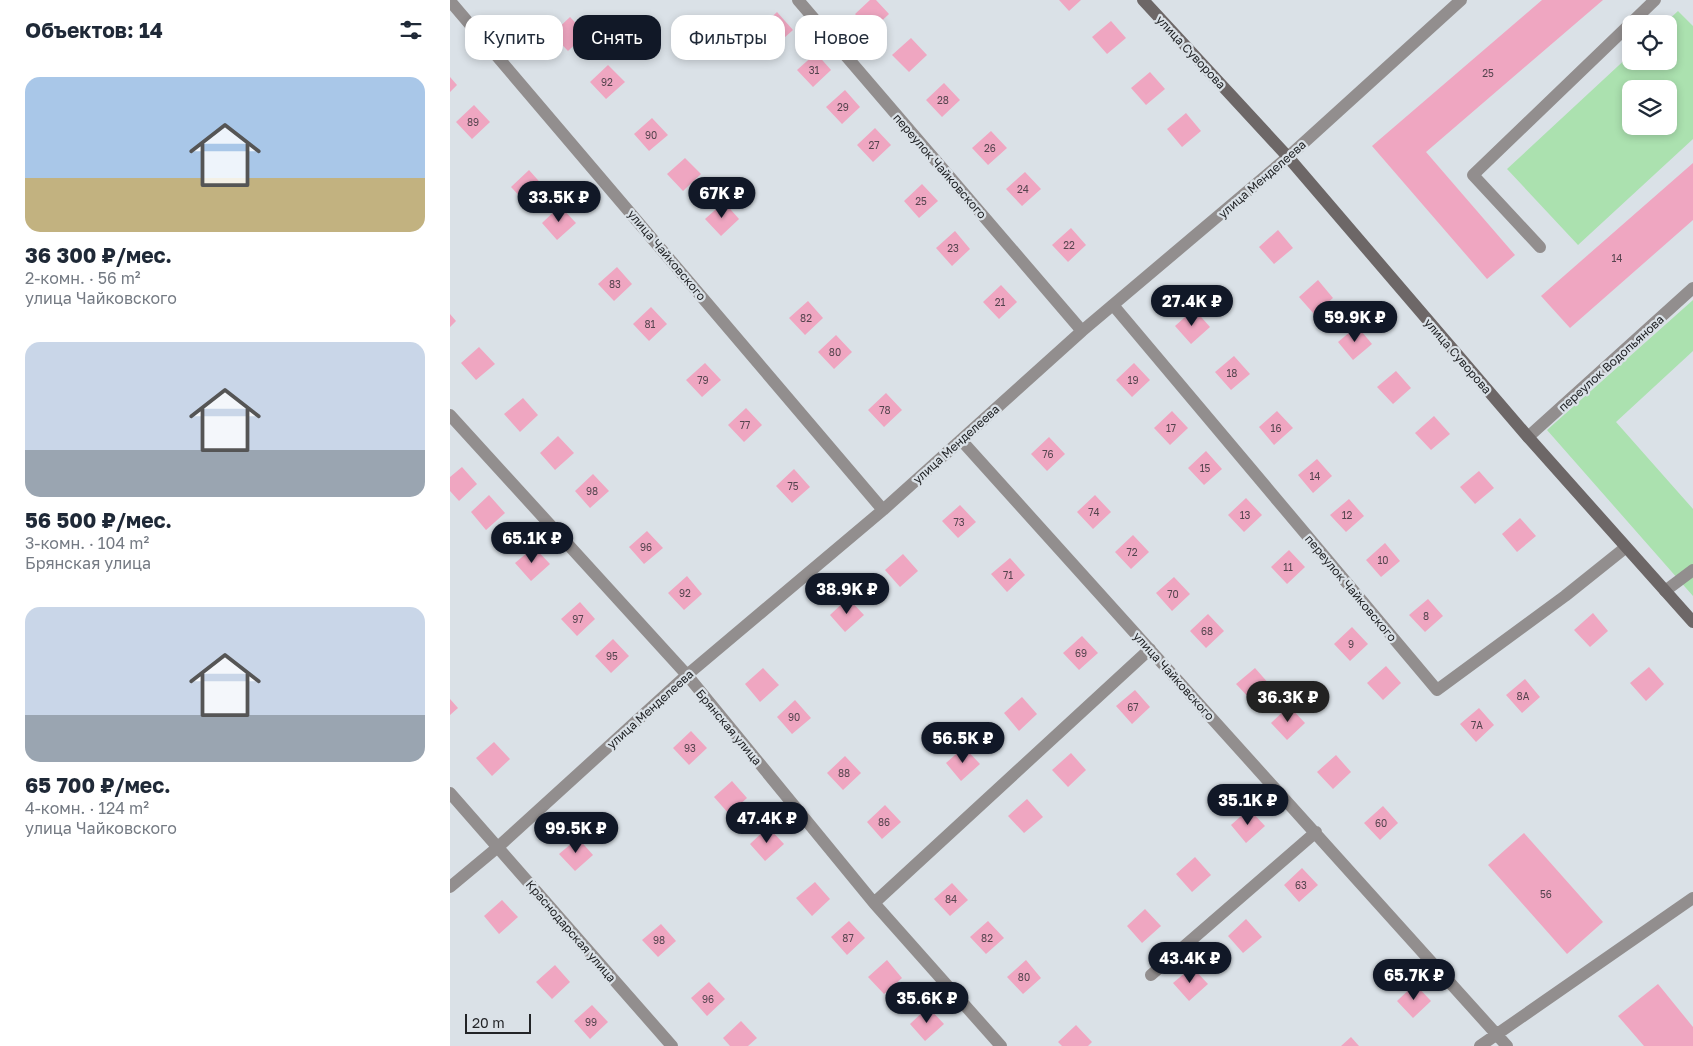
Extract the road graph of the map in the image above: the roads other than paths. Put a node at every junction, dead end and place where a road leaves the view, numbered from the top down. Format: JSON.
{"nodes":[{"id":1,"x":798,"y":0,"type":"edge"},
{"id":2,"x":1143,"y":0,"type":"edge"},
{"id":3,"x":1461,"y":0,"type":"edge"},
{"id":4,"x":1655,"y":0,"type":"edge"},
{"id":5,"x":450,"y":1,"type":"edge"},
{"id":6,"x":1288,"y":157,"type":"junction"},
{"id":7,"x":1540,"y":247,"type":"dead end"},
{"id":8,"x":1693,"y":288,"type":"edge"},
{"id":9,"x":1113,"y":305,"type":"junction"},
{"id":10,"x":1082,"y":331,"type":"junction"},
{"id":11,"x":450,"y":414,"type":"edge"},
{"id":12,"x":1528,"y":437,"type":"junction"},
{"id":13,"x":961,"y":440,"type":"junction"},
{"id":14,"x":884,"y":510,"type":"junction"},
{"id":15,"x":1626,"y":548,"type":"junction"},
{"id":16,"x":1693,"y":570,"type":"edge"},
{"id":17,"x":1665,"y":591,"type":"junction"},
{"id":18,"x":1693,"y":622,"type":"edge"},
{"id":19,"x":1150,"y":649,"type":"junction"},
{"id":20,"x":687,"y":675,"type":"junction"},
{"id":21,"x":450,"y":793,"type":"edge"},
{"id":22,"x":1316,"y":832,"type":"junction"},
{"id":23,"x":498,"y":848,"type":"junction"},
{"id":24,"x":450,"y":887,"type":"edge"},
{"id":25,"x":1693,"y":898,"type":"edge"},
{"id":26,"x":874,"y":903,"type":"junction"},
{"id":27,"x":1151,"y":975,"type":"dead end"},
{"id":28,"x":1496,"y":1034,"type":"junction"},
{"id":29,"x":672,"y":1046,"type":"edge"},
{"id":30,"x":1001,"y":1046,"type":"edge"},
{"id":31,"x":1480,"y":1046,"type":"edge"},
{"id":32,"x":1507,"y":1046,"type":"edge"}],
"edges":[{"from":1,"to":10,"type":"street","name":"переулок Чайковского"},
{"from":2,"to":6,"type":"street","name":"улица Суворова"},
{"from":3,"to":6,"type":"street","name":"улица Менделеева"},
{"from":4,"to":7,"type":"street"},
{"from":5,"to":14,"type":"street","name":"улица Чайковского"},
{"from":6,"to":9,"type":"street","name":"улица Менделеева"},
{"from":6,"to":12,"type":"street","name":"улица Суворова"},
{"from":8,"to":12,"type":"street","name":"переулок Водопьянова"},
{"from":9,"to":10,"type":"street","name":"улица Менделеева"},
{"from":9,"to":15,"type":"street","name":"переулок Чайковского"},
{"from":10,"to":13,"type":"street","name":"улица Менделеева"},
{"from":11,"to":20,"type":"street","name":"Брянская улица"},
{"from":12,"to":15,"type":"street","name":"улица Суворова"},
{"from":13,"to":14,"type":"street","name":"улица Менделеева"},
{"from":13,"to":19,"type":"street","name":"улица Чайковского"},
{"from":14,"to":20,"type":"street","name":"улица Менделеева"},
{"from":15,"to":17,"type":"street","name":"улица Суворова"},
{"from":16,"to":17,"type":"street"},
{"from":17,"to":18,"type":"street","name":"улица Суворова"},
{"from":19,"to":22,"type":"street","name":"улица Чайковского"},
{"from":19,"to":26,"type":"street"},
{"from":20,"to":23,"type":"street","name":"улица Менделеева"},
{"from":20,"to":26,"type":"street","name":"Брянская улица"},
{"from":21,"to":23,"type":"street","name":"Краснодарская улица"},
{"from":22,"to":27,"type":"street"},
{"from":22,"to":28,"type":"street","name":"улица Чайковского"},
{"from":23,"to":24,"type":"street","name":"улица Менделеева"},
{"from":23,"to":29,"type":"street","name":"Краснодарская улица"},
{"from":25,"to":28,"type":"street"},
{"from":26,"to":30,"type":"street","name":"Брянская улица"},
{"from":28,"to":31,"type":"street"},
{"from":28,"to":32,"type":"street","name":"улица Чайковского"}]}
